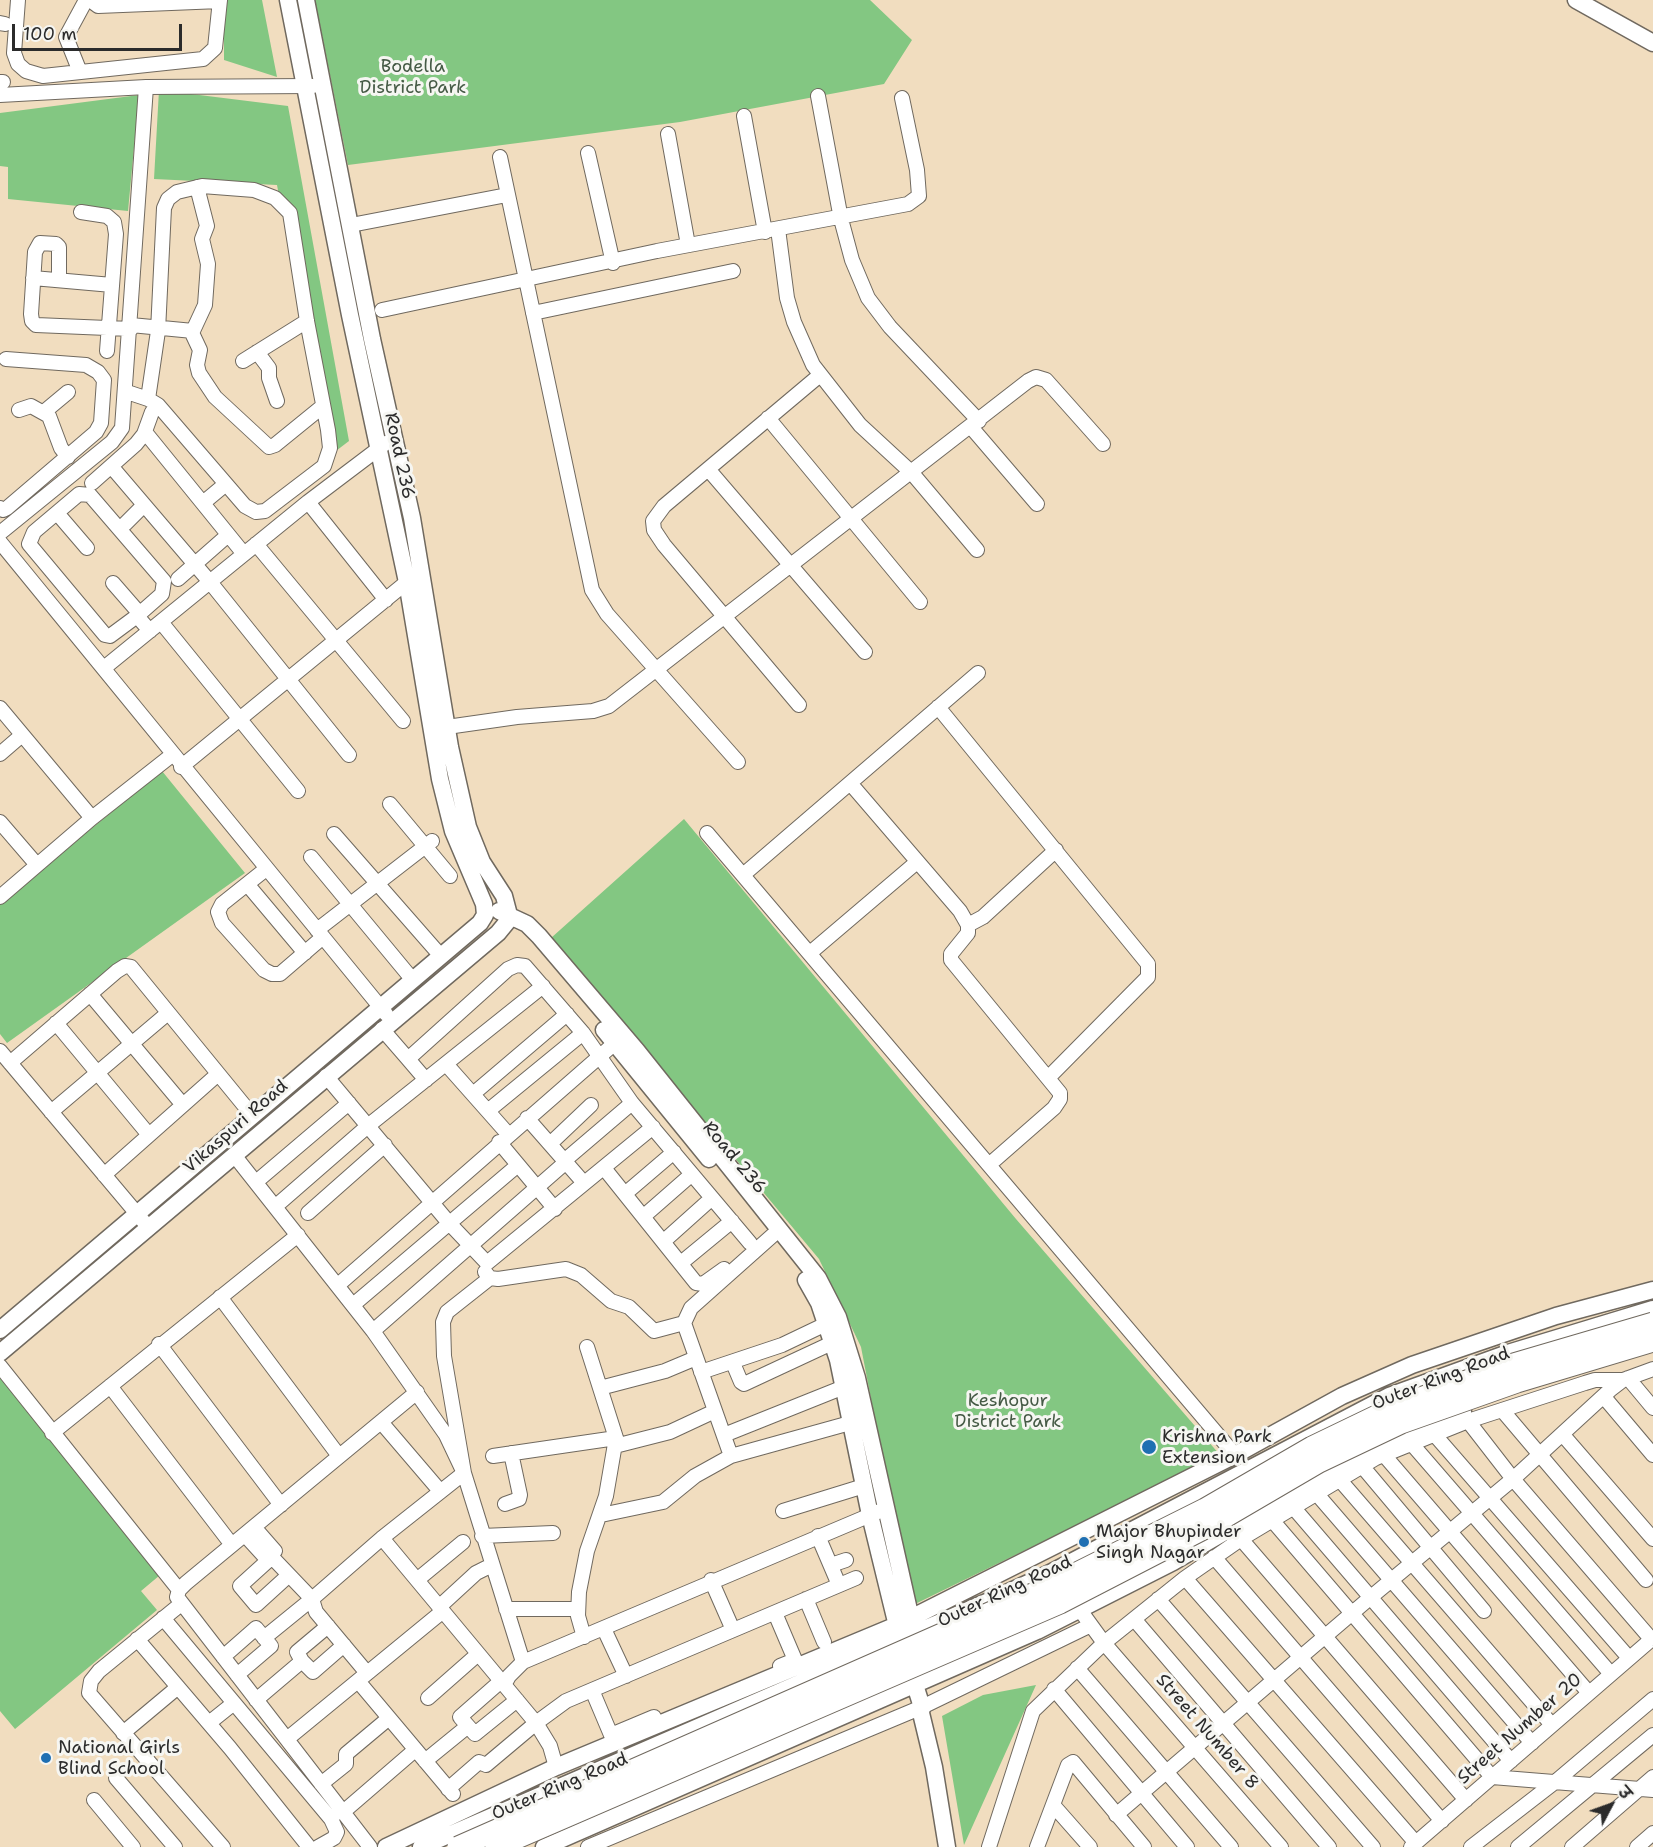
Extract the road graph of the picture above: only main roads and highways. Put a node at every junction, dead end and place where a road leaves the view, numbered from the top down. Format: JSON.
{"nodes":[{"id":1,"x":1653,"y":1323,"type":"edge"},
{"id":2,"x":1653,"y":1341,"type":"edge"},
{"id":3,"x":458,"y":1847,"type":"edge"},
{"id":4,"x":496,"y":1847,"type":"edge"}],
"edges":[{"from":1,"to":3,"type":"main road","name":"Outer Ring Road","bridge":true},
{"from":2,"to":4,"type":"main road","name":"Outer Ring Road","bridge":true}]}
